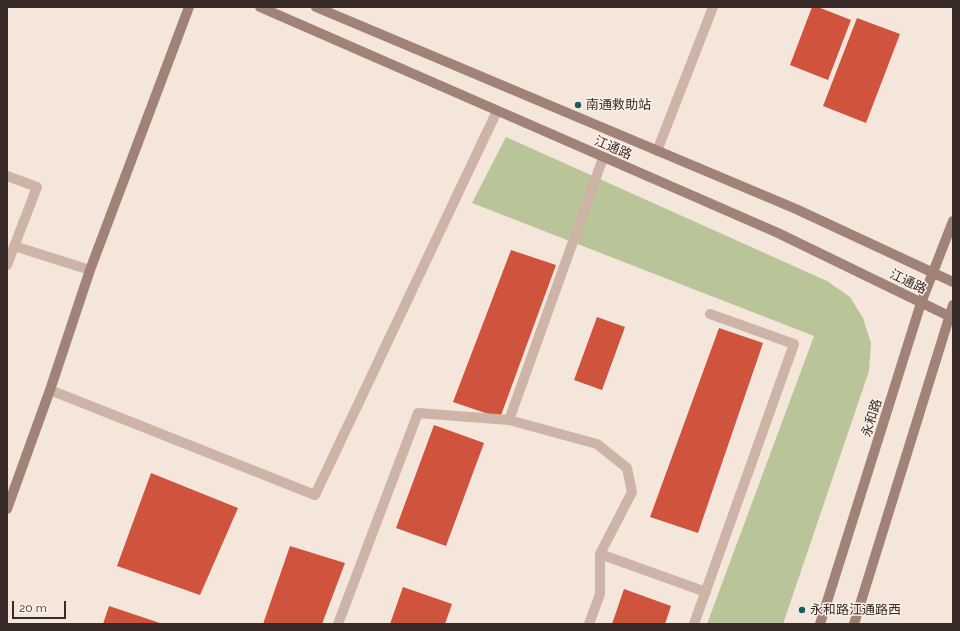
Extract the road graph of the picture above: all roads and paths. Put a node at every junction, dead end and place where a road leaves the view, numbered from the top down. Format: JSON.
{"nodes":[{"id":1,"x":189,"y":7,"type":"edge"},
{"id":2,"x":260,"y":7,"type":"edge"},
{"id":3,"x":316,"y":7,"type":"edge"},
{"id":4,"x":713,"y":7,"type":"edge"},
{"id":5,"x":497,"y":111,"type":"junction"},
{"id":6,"x":657,"y":151,"type":"junction"},
{"id":7,"x":603,"y":158,"type":"junction"},
{"id":8,"x":7,"y":176,"type":"edge"},
{"id":9,"x":953,"y":221,"type":"edge"},
{"id":10,"x":14,"y":246,"type":"junction"},
{"id":11,"x":7,"y":265,"type":"edge"},
{"id":12,"x":90,"y":270,"type":"junction"},
{"id":13,"x":933,"y":272,"type":"junction"},
{"id":14,"x":953,"y":282,"type":"edge"},
{"id":15,"x":921,"y":303,"type":"junction"},
{"id":16,"x":953,"y":305,"type":"edge"},
{"id":17,"x":710,"y":314,"type":"dead end"},
{"id":18,"x":951,"y":317,"type":"edge"},
{"id":19,"x":50,"y":390,"type":"junction"},
{"id":20,"x":509,"y":420,"type":"junction"},
{"id":21,"x":7,"y":509,"type":"edge"},
{"id":22,"x":600,"y":554,"type":"junction"},
{"id":23,"x":706,"y":592,"type":"junction"},
{"id":24,"x":338,"y":624,"type":"edge"},
{"id":25,"x":589,"y":624,"type":"edge"},
{"id":26,"x":694,"y":624,"type":"edge"},
{"id":27,"x":820,"y":624,"type":"edge"},
{"id":28,"x":854,"y":624,"type":"edge"}],
"edges":[{"from":1,"to":12,"type":"main road"},
{"from":2,"to":5,"type":"main road","name":"江通路"},
{"from":3,"to":6,"type":"main road","name":"江通路"},
{"from":4,"to":6,"type":"street"},
{"from":5,"to":7,"type":"main road","name":"江通路"},
{"from":5,"to":19,"type":"street"},
{"from":6,"to":13,"type":"main road","name":"江通路"},
{"from":7,"to":15,"type":"main road","name":"江通路"},
{"from":7,"to":20,"type":"street"},
{"from":8,"to":10,"type":"street"},
{"from":9,"to":13,"type":"main road","name":"永和路"},
{"from":10,"to":11,"type":"street"},
{"from":10,"to":12,"type":"street"},
{"from":12,"to":19,"type":"main road"},
{"from":13,"to":14,"type":"main road","name":"江通路"},
{"from":13,"to":15,"type":"main road","name":"永和路"},
{"from":15,"to":18,"type":"main road","name":"江通路"},
{"from":15,"to":27,"type":"main road","name":"永和路"},
{"from":16,"to":18,"type":"main road"},
{"from":17,"to":23,"type":"street"},
{"from":18,"to":28,"type":"main road"},
{"from":19,"to":21,"type":"main road"},
{"from":20,"to":22,"type":"street"},
{"from":20,"to":24,"type":"street"},
{"from":22,"to":23,"type":"street"},
{"from":22,"to":25,"type":"street"},
{"from":23,"to":26,"type":"street"}]}
